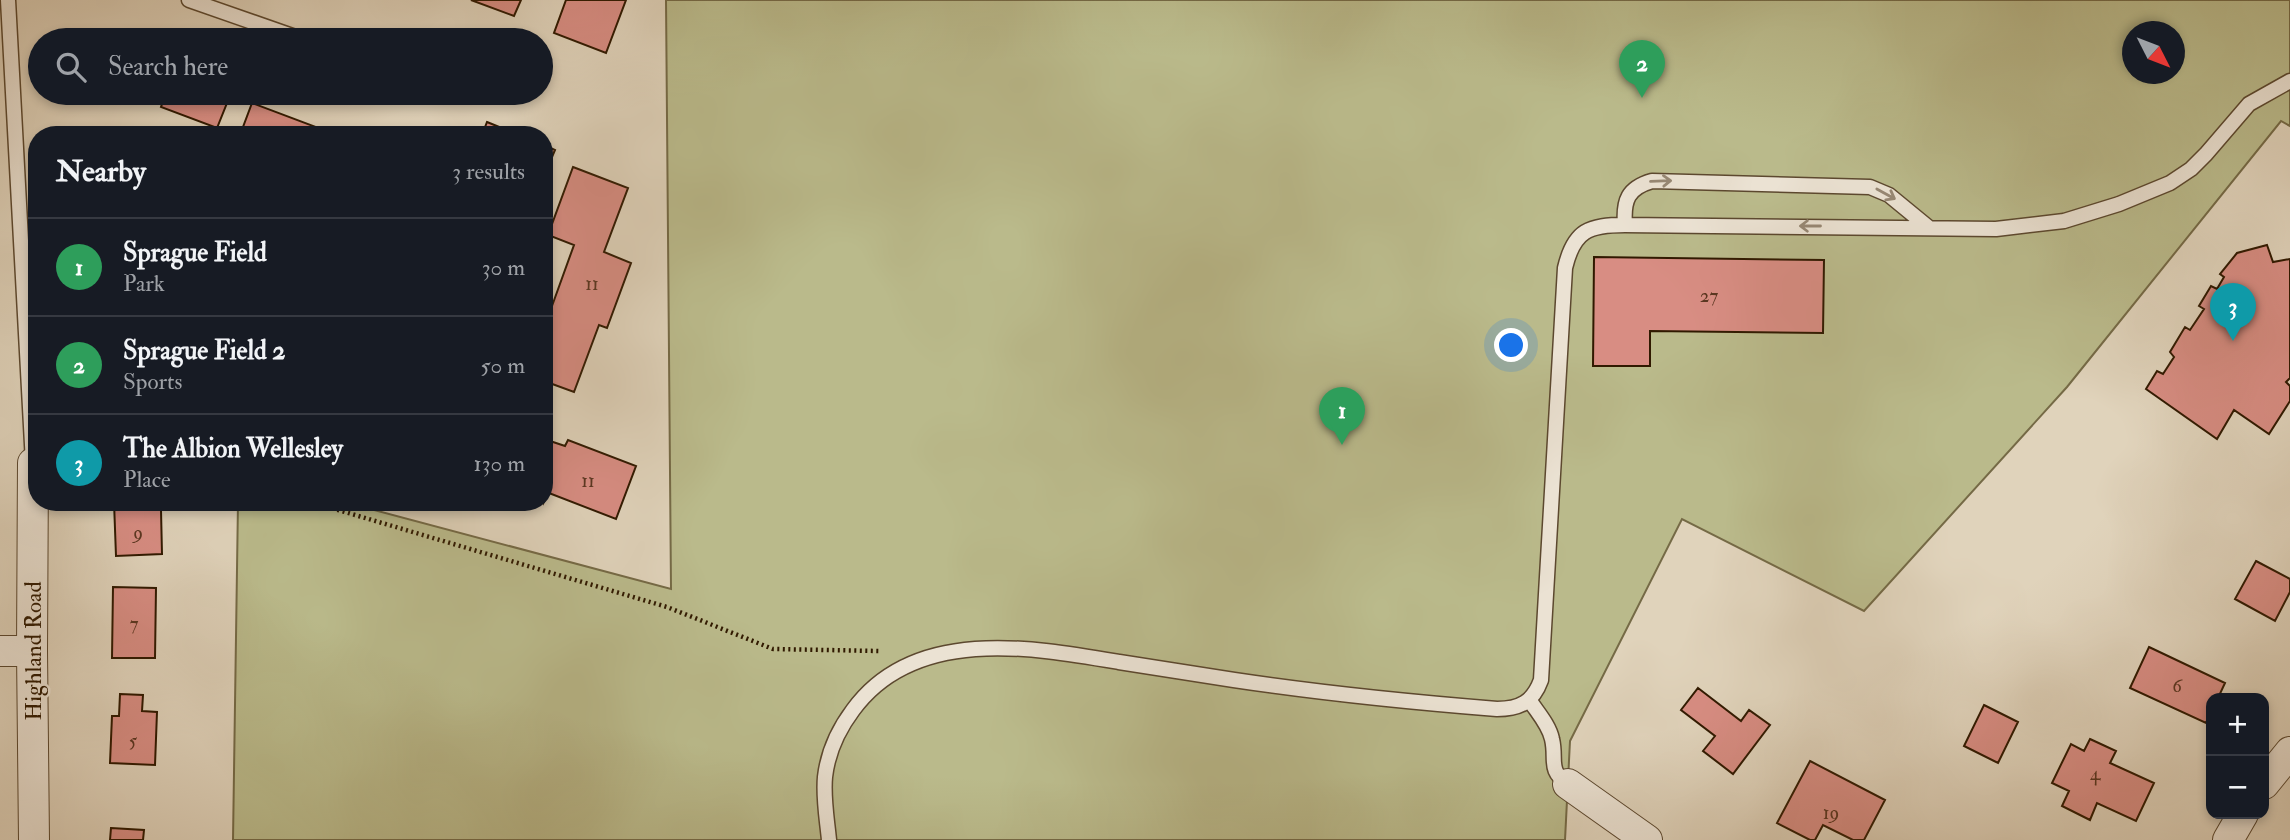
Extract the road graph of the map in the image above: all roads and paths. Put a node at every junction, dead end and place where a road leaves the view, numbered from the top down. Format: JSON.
{"nodes":[{"id":1,"x":8,"y":0,"type":"edge"},
{"id":2,"x":189,"y":0,"type":"edge"},
{"id":3,"x":270,"y":28,"type":"edge"},
{"id":4,"x":2290,"y":81,"type":"edge"},
{"id":5,"x":1625,"y":225,"type":"junction"},
{"id":6,"x":1928,"y":227,"type":"junction"},
{"id":7,"x":28,"y":312,"type":"edge"},
{"id":8,"x":33,"y":511,"type":"edge"},
{"id":9,"x":342,"y":511,"type":"edge"},
{"id":10,"x":0,"y":651,"type":"edge"},
{"id":11,"x":32,"y":651,"type":"junction"},
{"id":12,"x":916,"y":662,"type":"junction"},
{"id":13,"x":1530,"y":701,"type":"junction"},
{"id":14,"x":2290,"y":752,"type":"edge"},
{"id":15,"x":2269,"y":778,"type":"edge"},
{"id":16,"x":1568,"y":784,"type":"joint"},
{"id":17,"x":2240,"y":819,"type":"edge"},
{"id":18,"x":34,"y":840,"type":"edge"},
{"id":19,"x":829,"y":840,"type":"edge"},
{"id":20,"x":1647,"y":840,"type":"edge"},
{"id":21,"x":2228,"y":840,"type":"edge"}],
"edges":[{"from":1,"to":7,"type":"lane"},
{"from":2,"to":3,"type":"lane"},
{"from":4,"to":6,"type":"lane"},
{"from":6,"to":5,"type":"lane","one_way":true},
{"from":5,"to":6,"type":"lane","one_way":true},
{"from":5,"to":13,"type":"lane"},
{"from":8,"to":11,"type":"street","name":"Highland Road"},
{"from":9,"to":12,"type":"path"},
{"from":10,"to":11,"type":"street"},
{"from":11,"to":18,"type":"street","name":"Highland Road"},
{"from":12,"to":13,"type":"lane"},
{"from":12,"to":19,"type":"lane"},
{"from":13,"to":16,"type":"lane"},
{"from":14,"to":15,"type":"street"},
{"from":16,"to":20,"type":"street"},
{"from":17,"to":21,"type":"street"}]}
